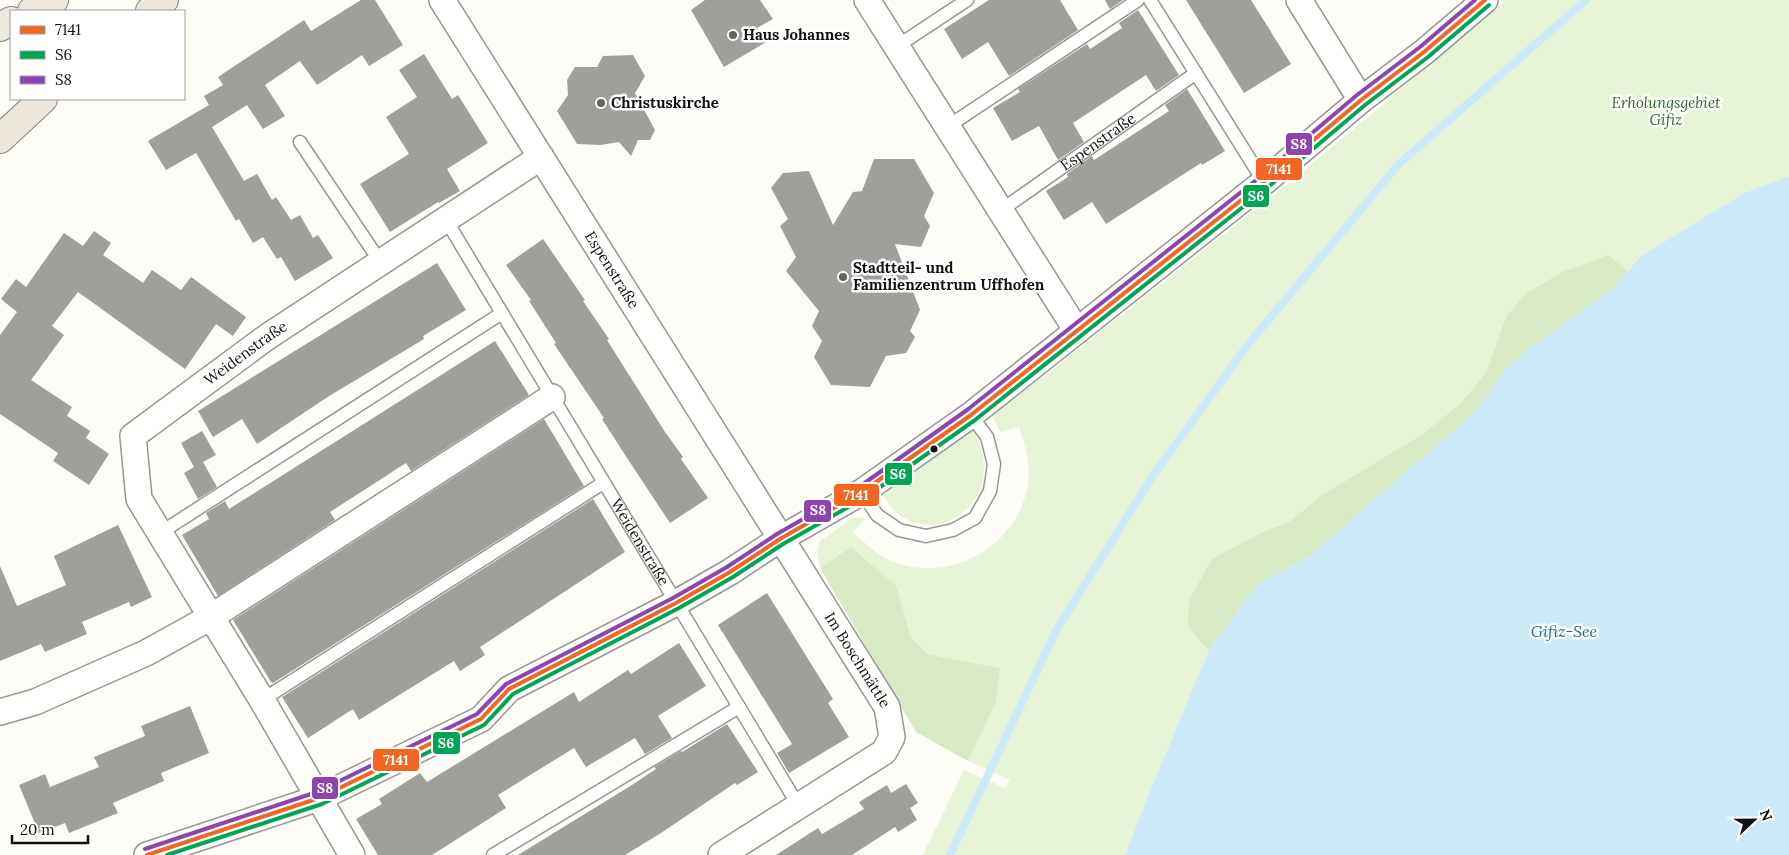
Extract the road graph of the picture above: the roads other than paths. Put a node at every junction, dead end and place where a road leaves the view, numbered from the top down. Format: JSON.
{"nodes":[{"id":1,"x":54,"y":0,"type":"edge"},
{"id":2,"x":164,"y":0,"type":"edge"},
{"id":3,"x":442,"y":0,"type":"edge"},
{"id":4,"x":867,"y":0,"type":"edge"},
{"id":5,"x":967,"y":0,"type":"edge"},
{"id":6,"x":1138,"y":0,"type":"edge"},
{"id":7,"x":1150,"y":0,"type":"edge"},
{"id":8,"x":1299,"y":0,"type":"edge"},
{"id":9,"x":1485,"y":0,"type":"edge"},
{"id":10,"x":34,"y":10,"type":"edge"},
{"id":11,"x":151,"y":10,"type":"edge"},
{"id":12,"x":896,"y":47,"type":"junction"},
{"id":13,"x":1196,"y":74,"type":"junction"},
{"id":14,"x":42,"y":100,"type":"edge"},
{"id":15,"x":1361,"y":100,"type":"junction"},
{"id":16,"x":946,"y":127,"type":"junction"},
{"id":17,"x":0,"y":139,"type":"edge"},
{"id":18,"x":300,"y":142,"type":"dead end"},
{"id":19,"x":541,"y":157,"type":"junction"},
{"id":20,"x":1264,"y":182,"type":"junction"},
{"id":21,"x":1000,"y":212,"type":"junction"},
{"id":22,"x":446,"y":220,"type":"junction"},
{"id":23,"x":381,"y":263,"type":"junction"},
{"id":24,"x":502,"y":313,"type":"junction"},
{"id":25,"x":1077,"y":331,"type":"junction"},
{"id":26,"x":552,"y":397,"type":"junction"},
{"id":27,"x":971,"y":415,"type":"junction"},
{"id":28,"x":603,"y":482,"type":"junction"},
{"id":29,"x":862,"y":492,"type":"junction"},
{"id":30,"x":160,"y":533,"type":"junction"},
{"id":31,"x":780,"y":540,"type":"junction"},
{"id":32,"x":676,"y":603,"type":"junction"},
{"id":33,"x":211,"y":617,"type":"junction"},
{"id":34,"x":262,"y":700,"type":"junction"},
{"id":35,"x":739,"y":707,"type":"junction"},
{"id":36,"x":0,"y":712,"type":"edge"},
{"id":37,"x":319,"y":798,"type":"junction"},
{"id":38,"x":798,"y":805,"type":"junction"},
{"id":39,"x":147,"y":855,"type":"edge"},
{"id":40,"x":352,"y":855,"type":"edge"},
{"id":41,"x":493,"y":855,"type":"edge"},
{"id":42,"x":721,"y":855,"type":"edge"}],
"edges":[{"from":1,"to":10,"type":"main road"},
{"from":2,"to":11,"type":"highway"},
{"from":3,"to":19,"type":"street","name":"Espenstraße"},
{"from":4,"to":12,"type":"street"},
{"from":5,"to":12,"type":"lane"},
{"from":6,"to":16,"type":"lane"},
{"from":7,"to":13,"type":"lane"},
{"from":8,"to":15,"type":"street"},
{"from":9,"to":15,"type":"street"},
{"from":12,"to":16,"type":"street"},
{"from":13,"to":20,"type":"lane"},
{"from":13,"to":21,"type":"lane","name":"Espenstraße"},
{"from":14,"to":17,"type":"highway"},
{"from":15,"to":20,"type":"street"},
{"from":16,"to":21,"type":"street"},
{"from":18,"to":23,"type":"lane"},
{"from":19,"to":22,"type":"street","name":"Weidenstraße"},
{"from":19,"to":31,"type":"street","name":"Espenstraße"},
{"from":20,"to":25,"type":"street"},
{"from":21,"to":25,"type":"street"},
{"from":22,"to":23,"type":"street","name":"Weidenstraße"},
{"from":22,"to":24,"type":"lane","name":"Weidenstraße"},
{"from":23,"to":30,"type":"street","name":"Weidenstraße"},
{"from":24,"to":26,"type":"lane","name":"Weidenstraße"},
{"from":24,"to":30,"type":"lane"},
{"from":25,"to":27,"type":"street"},
{"from":26,"to":28,"type":"lane","name":"Weidenstraße"},
{"from":26,"to":33,"type":"street"},
{"from":27,"to":29,"type":"street"},
{"from":27,"to":29,"type":"lane"},
{"from":28,"to":32,"type":"lane","name":"Weidenstraße"},
{"from":28,"to":34,"type":"lane","name":"Weidenstraße"},
{"from":29,"to":31,"type":"street"},
{"from":30,"to":33,"type":"street","name":"Weidenstraße"},
{"from":31,"to":32,"type":"street"},
{"from":31,"to":38,"type":"street","name":"Im Boschmättle"},
{"from":32,"to":35,"type":"lane"},
{"from":32,"to":37,"type":"street"},
{"from":33,"to":34,"type":"street","name":"Weidenstraße"},
{"from":33,"to":36,"type":"street"},
{"from":34,"to":37,"type":"street","name":"Weidenstraße"},
{"from":35,"to":38,"type":"lane"},
{"from":35,"to":41,"type":"lane"},
{"from":37,"to":39,"type":"street"},
{"from":37,"to":40,"type":"street","name":"Weidenstraße"},
{"from":38,"to":42,"type":"street","name":"Im Boschmättle"}]}
